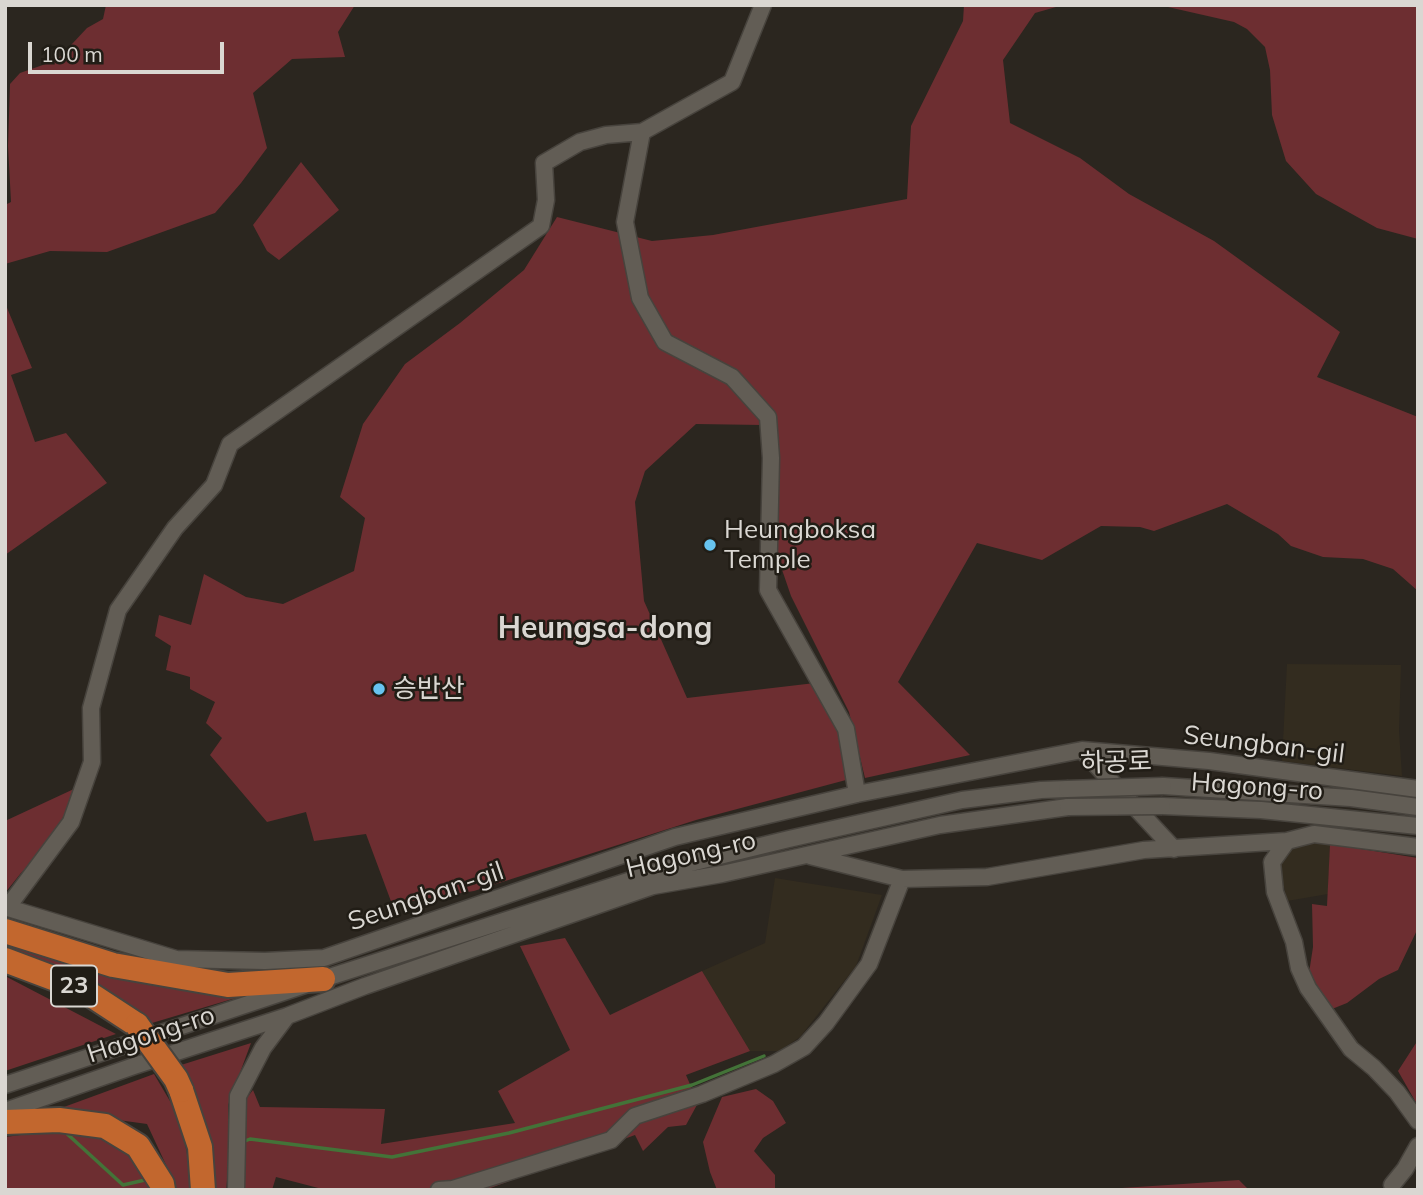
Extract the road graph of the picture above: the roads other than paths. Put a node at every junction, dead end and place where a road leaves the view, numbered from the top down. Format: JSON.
{"nodes":[{"id":1,"x":763,"y":5,"type":"edge"},
{"id":2,"x":642,"y":132,"type":"junction"},
{"id":3,"x":1082,"y":750,"type":"junction"},
{"id":4,"x":1067,"y":789,"type":"joint"},
{"id":5,"x":1418,"y":789,"type":"edge"},
{"id":6,"x":858,"y":794,"type":"junction"},
{"id":7,"x":1418,"y":807,"type":"edge"},
{"id":8,"x":1418,"y":826,"type":"edge"},
{"id":9,"x":1287,"y":841,"type":"junction"},
{"id":10,"x":1418,"y":847,"type":"edge"},
{"id":11,"x":1174,"y":849,"type":"junction"},
{"id":12,"x":805,"y":855,"type":"junction"},
{"id":13,"x":902,"y":879,"type":"junction"},
{"id":14,"x":6,"y":915,"type":"edge"},
{"id":15,"x":5,"y":960,"type":"edge"},
{"id":16,"x":323,"y":979,"type":"junction"},
{"id":17,"x":287,"y":1016,"type":"junction"},
{"id":18,"x":5,"y":1086,"type":"edge"},
{"id":19,"x":5,"y":1111,"type":"edge"},
{"id":20,"x":1418,"y":1121,"type":"edge"},
{"id":21,"x":5,"y":1122,"type":"edge"},
{"id":22,"x":1418,"y":1146,"type":"edge"},
{"id":23,"x":1392,"y":1185,"type":"dead end"},
{"id":24,"x":163,"y":1190,"type":"edge"},
{"id":25,"x":203,"y":1190,"type":"edge"},
{"id":26,"x":236,"y":1190,"type":"edge"},
{"id":27,"x":439,"y":1190,"type":"edge"}],
"edges":[{"from":1,"to":2,"type":"street"},
{"from":2,"to":6,"type":"street"},
{"from":2,"to":14,"type":"street"},
{"from":3,"to":5,"type":"street","name":"Seungban-gil"},
{"from":3,"to":6,"type":"street","name":"Seungban-gil"},
{"from":3,"to":11,"type":"street"},
{"from":4,"to":7,"type":"street","name":"하공로","bridge":true},
{"from":4,"to":16,"type":"street","name":"Hagong-ro"},
{"from":6,"to":14,"type":"street","name":"Seungban-gil"},
{"from":8,"to":12,"type":"street","name":"Hagong-ro","bridge":true},
{"from":9,"to":10,"type":"street"},
{"from":9,"to":11,"type":"street"},
{"from":9,"to":20,"type":"street"},
{"from":11,"to":13,"type":"street"},
{"from":12,"to":13,"type":"street"},
{"from":12,"to":17,"type":"street","name":"Hagong-ro"},
{"from":13,"to":27,"type":"street"},
{"from":14,"to":16,"type":"highway"},
{"from":15,"to":25,"type":"highway","number":"23","bridge":true},
{"from":16,"to":18,"type":"street","name":"Hagong-ro"},
{"from":17,"to":19,"type":"street","name":"Hagong-ro"},
{"from":17,"to":26,"type":"street"},
{"from":21,"to":24,"type":"highway"},
{"from":22,"to":23,"type":"street"}]}
